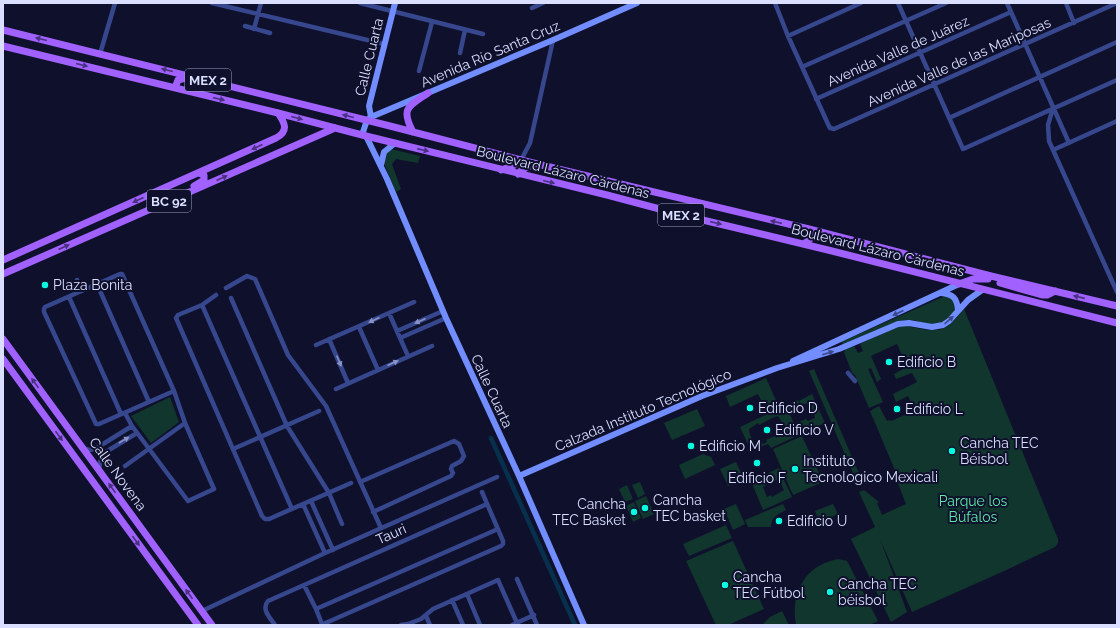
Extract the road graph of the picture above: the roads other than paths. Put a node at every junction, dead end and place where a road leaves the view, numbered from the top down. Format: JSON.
{"nodes":[{"id":1,"x":115,"y":3,"type":"edge"},
{"id":2,"x":212,"y":3,"type":"edge"},
{"id":3,"x":260,"y":3,"type":"edge"},
{"id":4,"x":360,"y":3,"type":"edge"},
{"id":5,"x":395,"y":3,"type":"edge"},
{"id":6,"x":543,"y":3,"type":"edge"},
{"id":7,"x":637,"y":3,"type":"edge"},
{"id":8,"x":776,"y":3,"type":"edge"},
{"id":9,"x":861,"y":3,"type":"edge"},
{"id":10,"x":898,"y":3,"type":"edge"},
{"id":11,"x":946,"y":3,"type":"edge"},
{"id":12,"x":1007,"y":3,"type":"edge"},
{"id":13,"x":1066,"y":3,"type":"edge"},
{"id":14,"x":1117,"y":3,"type":"edge"},
{"id":15,"x":532,"y":8,"type":"dead end"},
{"id":16,"x":393,"y":11,"type":"junction"},
{"id":17,"x":1011,"y":12,"type":"junction"},
{"id":18,"x":258,"y":14,"type":"junction"},
{"id":19,"x":906,"y":21,"type":"junction"},
{"id":20,"x":432,"y":22,"type":"junction"},
{"id":21,"x":1074,"y":22,"type":"junction"},
{"id":22,"x":245,"y":26,"type":"dead end"},
{"id":23,"x":254,"y":29,"type":"junction"},
{"id":24,"x":3,"y":30,"type":"edge"},
{"id":25,"x":465,"y":30,"type":"junction"},
{"id":26,"x":270,"y":33,"type":"dead end"},
{"id":27,"x":483,"y":34,"type":"dead end"},
{"id":28,"x":788,"y":36,"type":"junction"},
{"id":29,"x":553,"y":40,"type":"junction"},
{"id":30,"x":1117,"y":42,"type":"edge"},
{"id":31,"x":384,"y":44,"type":"junction"},
{"id":32,"x":1025,"y":44,"type":"junction"},
{"id":33,"x":3,"y":46,"type":"edge"},
{"id":34,"x":460,"y":53,"type":"dead end"},
{"id":35,"x":920,"y":53,"type":"junction"},
{"id":36,"x":100,"y":54,"type":"junction"},
{"id":37,"x":802,"y":67,"type":"junction"},
{"id":38,"x":419,"y":71,"type":"dead end"},
{"id":39,"x":191,"y":76,"type":"junction"},
{"id":40,"x":1039,"y":76,"type":"junction"},
{"id":41,"x":1117,"y":80,"type":"edge"},
{"id":42,"x":934,"y":84,"type":"junction"},
{"id":43,"x":175,"y":88,"type":"junction"},
{"id":44,"x":428,"y":93,"type":"junction"},
{"id":45,"x":816,"y":99,"type":"junction"},
{"id":46,"x":1053,"y":108,"type":"junction"},
{"id":47,"x":278,"y":113,"type":"junction"},
{"id":48,"x":949,"y":118,"type":"junction"},
{"id":49,"x":369,"y":119,"type":"junction"},
{"id":50,"x":1117,"y":121,"type":"edge"},
{"id":51,"x":335,"y":128,"type":"junction"},
{"id":52,"x":413,"y":132,"type":"junction"},
{"id":53,"x":364,"y":136,"type":"junction"},
{"id":54,"x":395,"y":143,"type":"junction"},
{"id":55,"x":1069,"y":143,"type":"junction"},
{"id":56,"x":1053,"y":150,"type":"junction"},
{"id":57,"x":521,"y":160,"type":"junction"},
{"id":58,"x":534,"y":164,"type":"junction"},
{"id":59,"x":381,"y":166,"type":"junction"},
{"id":60,"x":501,"y":170,"type":"junction"},
{"id":61,"x":199,"y":173,"type":"junction"},
{"id":62,"x":518,"y":174,"type":"junction"},
{"id":63,"x":613,"y":182,"type":"junction"},
{"id":64,"x":607,"y":195,"type":"junction"},
{"id":65,"x":172,"y":200,"type":"junction"},
{"id":66,"x":809,"y":229,"type":"junction"},
{"id":67,"x":71,"y":230,"type":"junction"},
{"id":68,"x":804,"y":244,"type":"junction"},
{"id":69,"x":51,"y":253,"type":"junction"},
{"id":70,"x":3,"y":260,"type":"edge"},
{"id":71,"x":3,"y":274,"type":"edge"},
{"id":72,"x":77,"y":280,"type":"dead end"},
{"id":73,"x":97,"y":284,"type":"junction"},
{"id":74,"x":959,"y":284,"type":"junction"},
{"id":75,"x":226,"y":288,"type":"dead end"},
{"id":76,"x":982,"y":290,"type":"junction"},
{"id":77,"x":82,"y":291,"type":"junction"},
{"id":78,"x":1055,"y":291,"type":"junction"},
{"id":79,"x":1117,"y":292,"type":"edge"},
{"id":80,"x":940,"y":293,"type":"junction"},
{"id":81,"x":216,"y":295,"type":"dead end"},
{"id":82,"x":69,"y":297,"type":"junction"},
{"id":83,"x":231,"y":298,"type":"dead end"},
{"id":84,"x":414,"y":302,"type":"dead end"},
{"id":85,"x":202,"y":305,"type":"junction"},
{"id":86,"x":1117,"y":306,"type":"edge"},
{"id":87,"x":443,"y":310,"type":"junction"},
{"id":88,"x":958,"y":310,"type":"junction"},
{"id":89,"x":390,"y":313,"type":"junction"},
{"id":90,"x":446,"y":318,"type":"junction"},
{"id":91,"x":1117,"y":323,"type":"edge"},
{"id":92,"x":359,"y":327,"type":"junction"},
{"id":93,"x":398,"y":331,"type":"junction"},
{"id":94,"x":400,"y":338,"type":"junction"},
{"id":95,"x":3,"y":339,"type":"edge"},
{"id":96,"x":330,"y":339,"type":"junction"},
{"id":97,"x":839,"y":340,"type":"junction"},
{"id":98,"x":316,"y":345,"type":"dead end"},
{"id":99,"x":432,"y":346,"type":"dead end"},
{"id":100,"x":843,"y":348,"type":"junction"},
{"id":101,"x":408,"y":356,"type":"junction"},
{"id":102,"x":3,"y":359,"type":"edge"},
{"id":103,"x":777,"y":368,"type":"junction"},
{"id":104,"x":378,"y":370,"type":"junction"},
{"id":105,"x":848,"y":373,"type":"dead end"},
{"id":106,"x":855,"y":381,"type":"dead end"},
{"id":107,"x":348,"y":383,"type":"junction"},
{"id":108,"x":336,"y":389,"type":"dead end"},
{"id":109,"x":174,"y":391,"type":"junction"},
{"id":110,"x":149,"y":402,"type":"junction"},
{"id":111,"x":320,"y":412,"type":"dead end"},
{"id":112,"x":123,"y":413,"type":"junction"},
{"id":113,"x":185,"y":423,"type":"junction"},
{"id":114,"x":132,"y":426,"type":"junction"},
{"id":115,"x":287,"y":426,"type":"junction"},
{"id":116,"x":137,"y":433,"type":"junction"},
{"id":117,"x":261,"y":437,"type":"junction"},
{"id":118,"x":82,"y":448,"type":"junction"},
{"id":119,"x":148,"y":449,"type":"junction"},
{"id":120,"x":233,"y":450,"type":"junction"},
{"id":121,"x":125,"y":466,"type":"dead end"},
{"id":122,"x":99,"y":471,"type":"junction"},
{"id":123,"x":518,"y":476,"type":"junction"},
{"id":124,"x":497,"y":477,"type":"dead end"},
{"id":125,"x":360,"y":482,"type":"junction"},
{"id":126,"x":351,"y":483,"type":"dead end"},
{"id":127,"x":482,"y":492,"type":"dead end"},
{"id":128,"x":329,"y":493,"type":"junction"},
{"id":129,"x":312,"y":501,"type":"junction"},
{"id":130,"x":303,"y":504,"type":"junction"},
{"id":131,"x":487,"y":504,"type":"junction"},
{"id":132,"x":292,"y":509,"type":"junction"},
{"id":133,"x":373,"y":512,"type":"junction"},
{"id":134,"x":342,"y":524,"type":"dead end"},
{"id":135,"x":381,"y":528,"type":"junction"},
{"id":136,"x":498,"y":529,"type":"junction"},
{"id":137,"x":333,"y":550,"type":"junction"},
{"id":138,"x":325,"y":553,"type":"junction"},
{"id":139,"x":517,"y":579,"type":"dead end"},
{"id":140,"x":304,"y":585,"type":"junction"},
{"id":141,"x":467,"y":594,"type":"junction"},
{"id":142,"x":452,"y":600,"type":"junction"},
{"id":143,"x":316,"y":609,"type":"junction"},
{"id":144,"x":202,"y":611,"type":"junction"},
{"id":145,"x":534,"y":615,"type":"junction"},
{"id":146,"x":426,"y":616,"type":"junction"},
{"id":147,"x":192,"y":618,"type":"junction"},
{"id":148,"x":517,"y":623,"type":"junction"},
{"id":149,"x":274,"y":624,"type":"edge"},
{"id":150,"x":198,"y":625,"type":"edge"},
{"id":151,"x":212,"y":625,"type":"edge"},
{"id":152,"x":322,"y":625,"type":"edge"},
{"id":153,"x":401,"y":625,"type":"edge"},
{"id":154,"x":409,"y":625,"type":"edge"},
{"id":155,"x":430,"y":625,"type":"edge"},
{"id":156,"x":463,"y":625,"type":"edge"},
{"id":157,"x":480,"y":625,"type":"edge"},
{"id":158,"x":512,"y":625,"type":"edge"},
{"id":159,"x":537,"y":625,"type":"edge"},
{"id":160,"x":584,"y":625,"type":"edge"}],
"edges":[{"from":1,"to":36,"type":"street"},
{"from":2,"to":18,"type":"street"},
{"from":3,"to":18,"type":"street"},
{"from":4,"to":16,"type":"street"},
{"from":5,"to":16,"type":"street","name":"Calle Cuarta"},
{"from":6,"to":15,"type":"street"},
{"from":7,"to":29,"type":"street","name":"Avenida Río Santa Cruz"},
{"from":8,"to":28,"type":"street"},
{"from":9,"to":28,"type":"street"},
{"from":10,"to":19,"type":"street"},
{"from":11,"to":19,"type":"street"},
{"from":12,"to":17,"type":"street"},
{"from":13,"to":21,"type":"street"},
{"from":14,"to":21,"type":"street","name":"Avenida Valle de las Mariposas"},
{"from":16,"to":20,"type":"street"},
{"from":16,"to":31,"type":"street","name":"Calle Cuarta"},
{"from":17,"to":32,"type":"street"},
{"from":17,"to":35,"type":"street","name":"Avenida Valle de Juárez"},
{"from":18,"to":23,"type":"street"},
{"from":18,"to":31,"type":"street"},
{"from":19,"to":35,"type":"street"},
{"from":19,"to":37,"type":"street"},
{"from":20,"to":25,"type":"street"},
{"from":20,"to":38,"type":"street"},
{"from":21,"to":32,"type":"street","name":"Avenida Valle de las Mariposas"},
{"from":22,"to":23,"type":"street"},
{"from":23,"to":26,"type":"street"},
{"from":36,"to":24,"type":"main road","name":"Boulevard Lázaro Cárdenas","number":"MEX 2","one_way":true},
{"from":25,"to":27,"type":"street"},
{"from":25,"to":34,"type":"street"},
{"from":28,"to":37,"type":"street"},
{"from":29,"to":44,"type":"street","name":"Avenida Río Santa Cruz"},
{"from":29,"to":57,"type":"street"},
{"from":30,"to":40,"type":"street"},
{"from":31,"to":49,"type":"street","name":"Calle Cuarta"},
{"from":32,"to":40,"type":"street"},
{"from":32,"to":42,"type":"street","name":"Avenida Valle de las Mariposas"},
{"from":33,"to":43,"type":"main road","name":"Boulevard Lázaro Cárdenas","number":"MEX 2","one_way":true},
{"from":35,"to":42,"type":"street"},
{"from":35,"to":45,"type":"street","name":"Avenida Valle de Juárez"},
{"from":39,"to":36,"type":"main road","name":"Boulevard Lázaro Cárdenas","number":"MEX 2","one_way":true},
{"from":37,"to":45,"type":"street"},
{"from":39,"to":43,"type":"main road"},
{"from":49,"to":39,"type":"main road","name":"Boulevard Lázaro Cárdenas","number":"MEX 2","one_way":true},
{"from":40,"to":46,"type":"street"},
{"from":40,"to":48,"type":"street"},
{"from":41,"to":46,"type":"street"},
{"from":42,"to":45,"type":"street","name":"Avenida Valle de las Mariposas"},
{"from":42,"to":48,"type":"street"},
{"from":43,"to":47,"type":"main road","name":"Boulevard Lázaro Cárdenas","number":"MEX 2","one_way":true},
{"from":44,"to":49,"type":"street","name":"Avenida Río Santa Cruz"},
{"from":44,"to":52,"type":"main road"},
{"from":46,"to":48,"type":"street"},
{"from":46,"to":55,"type":"street"},
{"from":46,"to":56,"type":"street"},
{"from":47,"to":51,"type":"main road","name":"Boulevard Lázaro Cárdenas","number":"MEX 2","one_way":true},
{"from":47,"to":61,"type":"main road","number":"BC 92","one_way":true},
{"from":49,"to":52,"type":"main road","name":"Boulevard Lázaro Cárdenas","number":"MEX 2"},
{"from":49,"to":53,"type":"street"},
{"from":50,"to":55,"type":"street"},
{"from":51,"to":53,"type":"main road","name":"Boulevard Lázaro Cárdenas","number":"MEX 2"},
{"from":65,"to":51,"type":"main road","number":"BC 92","one_way":true},
{"from":52,"to":57,"type":"main road","name":"Boulevard Lázaro Cárdenas","number":"MEX 2"},
{"from":53,"to":54,"type":"main road","name":"Boulevard Lázaro Cárdenas","number":"MEX 2"},
{"from":53,"to":59,"type":"street","name":"Calle Cuarta"},
{"from":54,"to":59,"type":"street"},
{"from":54,"to":60,"type":"main road","name":"Boulevard Lázaro Cárdenas","number":"MEX 2","one_way":true},
{"from":55,"to":56,"type":"street"},
{"from":56,"to":79,"type":"street"},
{"from":57,"to":58,"type":"main road","name":"Boulevard Lázaro Cárdenas","number":"MEX 2"},
{"from":57,"to":60,"type":"main road"},
{"from":58,"to":62,"type":"main road"},
{"from":58,"to":63,"type":"main road","name":"Boulevard Lázaro Cárdenas","number":"MEX 2"},
{"from":59,"to":87,"type":"street","name":"Calle Cuarta"},
{"from":60,"to":62,"type":"main road","name":"Boulevard Lázaro Cárdenas","number":"MEX 2"},
{"from":61,"to":65,"type":"main road"},
{"from":61,"to":67,"type":"main road","number":"BC 92","one_way":true},
{"from":62,"to":64,"type":"main road","name":"Boulevard Lázaro Cárdenas","number":"MEX 2","one_way":true},
{"from":63,"to":64,"type":"main road"},
{"from":66,"to":63,"type":"main road","name":"Boulevard Lázaro Cárdenas","number":"MEX 2","one_way":true},
{"from":64,"to":68,"type":"main road","name":"Boulevard Lázaro Cárdenas","number":"MEX 2","one_way":true},
{"from":69,"to":65,"type":"main road","number":"BC 92","one_way":true},
{"from":66,"to":68,"type":"main road"},
{"from":66,"to":78,"type":"main road","name":"Boulevard Lázaro Cárdenas","number":"MEX 2"},
{"from":67,"to":69,"type":"main road"},
{"from":67,"to":70,"type":"main road","number":"BC 92"},
{"from":68,"to":74,"type":"main road","name":"Boulevard Lázaro Cárdenas","number":"MEX 2"},
{"from":69,"to":71,"type":"main road","number":"BC 92"},
{"from":72,"to":77,"type":"street"},
{"from":73,"to":77,"type":"street"},
{"from":73,"to":109,"type":"street"},
{"from":73,"to":110,"type":"street"},
{"from":74,"to":76,"type":"main road","name":"Boulevard Lázaro Cárdenas","number":"MEX 2"},
{"from":74,"to":78,"type":"main road"},
{"from":74,"to":80,"type":"street","name":"Calzada Instituto Tecnológico"},
{"from":75,"to":125,"type":"street"},
{"from":76,"to":88,"type":"street","name":"Calzada Instituto Tecnológico"},
{"from":76,"to":91,"type":"main road","name":"Boulevard Lázaro Cárdenas","number":"MEX 2"},
{"from":77,"to":82,"type":"street"},
{"from":86,"to":78,"type":"main road","name":"Boulevard Lázaro Cárdenas","number":"MEX 2","one_way":true},
{"from":80,"to":88,"type":"street"},
{"from":80,"to":97,"type":"street","name":"Calzada Instituto Tecnológico","one_way":true},
{"from":81,"to":85,"type":"street"},
{"from":82,"to":112,"type":"street"},
{"from":82,"to":112,"type":"street"},
{"from":83,"to":115,"type":"street"},
{"from":84,"to":89,"type":"street"},
{"from":85,"to":117,"type":"street"},
{"from":85,"to":120,"type":"street"},
{"from":87,"to":90,"type":"street","name":"Calle Cuarta"},
{"from":87,"to":93,"type":"street","one_way":true},
{"from":100,"to":88,"type":"street","name":"Calzada Instituto Tecnológico","one_way":true},
{"from":89,"to":92,"type":"street","one_way":true},
{"from":89,"to":93,"type":"street"},
{"from":90,"to":94,"type":"street"},
{"from":90,"to":123,"type":"street","name":"Calle Cuarta"},
{"from":92,"to":96,"type":"street"},
{"from":92,"to":104,"type":"street"},
{"from":93,"to":94,"type":"street"},
{"from":94,"to":101,"type":"street"},
{"from":118,"to":95,"type":"main road","name":"Calle Novena","one_way":true},
{"from":96,"to":98,"type":"street"},
{"from":96,"to":107,"type":"street","one_way":true},
{"from":97,"to":100,"type":"street"},
{"from":97,"to":103,"type":"street","name":"Calzada Instituto Tecnológico"},
{"from":99,"to":101,"type":"street"},
{"from":103,"to":100,"type":"street","name":"Calzada Instituto Tecnológico","one_way":true},
{"from":104,"to":101,"type":"street","one_way":true},
{"from":102,"to":147,"type":"main road","name":"Calle Novena","one_way":true},
{"from":103,"to":123,"type":"street","name":"Calzada Instituto Tecnológico"},
{"from":104,"to":107,"type":"street"},
{"from":105,"to":106,"type":"street"},
{"from":107,"to":108,"type":"street"},
{"from":109,"to":110,"type":"street"},
{"from":109,"to":113,"type":"street"},
{"from":110,"to":112,"type":"street"},
{"from":111,"to":115,"type":"street"},
{"from":112,"to":114,"type":"street"},
{"from":113,"to":119,"type":"street"},
{"from":113,"to":119,"type":"street"},
{"from":114,"to":116,"type":"street"},
{"from":114,"to":118,"type":"street"},
{"from":115,"to":117,"type":"street"},
{"from":115,"to":128,"type":"street"},
{"from":116,"to":119,"type":"street"},
{"from":122,"to":116,"type":"street","one_way":true},
{"from":117,"to":120,"type":"street"},
{"from":117,"to":132,"type":"street"},
{"from":118,"to":122,"type":"main road","name":"Calle Novena"},
{"from":119,"to":121,"type":"street"},
{"from":120,"to":132,"type":"street"},
{"from":144,"to":122,"type":"main road","name":"Calle Novena","one_way":true},
{"from":123,"to":160,"type":"street","name":"Calle Cuarta"},
{"from":124,"to":135,"type":"street"},
{"from":125,"to":133,"type":"street"},
{"from":125,"to":133,"type":"street"},
{"from":126,"to":128,"type":"street"},
{"from":127,"to":131,"type":"street"},
{"from":128,"to":129,"type":"street"},
{"from":128,"to":134,"type":"street"},
{"from":129,"to":130,"type":"street"},
{"from":129,"to":137,"type":"street"},
{"from":130,"to":132,"type":"street"},
{"from":130,"to":138,"type":"street"},
{"from":131,"to":136,"type":"street"},
{"from":131,"to":140,"type":"street","name":"Tauri"},
{"from":133,"to":135,"type":"street"},
{"from":135,"to":137,"type":"street"},
{"from":136,"to":143,"type":"street"},
{"from":136,"to":152,"type":"street"},
{"from":137,"to":138,"type":"street"},
{"from":138,"to":144,"type":"street"},
{"from":139,"to":145,"type":"street"},
{"from":140,"to":143,"type":"street"},
{"from":140,"to":149,"type":"street","name":"Tauri"},
{"from":141,"to":142,"type":"street"},
{"from":141,"to":148,"type":"street"},
{"from":141,"to":157,"type":"street"},
{"from":142,"to":146,"type":"street"},
{"from":142,"to":156,"type":"street"},
{"from":143,"to":152,"type":"street"},
{"from":144,"to":147,"type":"main road"},
{"from":144,"to":151,"type":"main road","name":"Calle Novena"},
{"from":145,"to":148,"type":"street"},
{"from":145,"to":159,"type":"street"},
{"from":146,"to":154,"type":"street"},
{"from":146,"to":155,"type":"street"},
{"from":147,"to":150,"type":"main road","name":"Calle Novena"},
{"from":148,"to":158,"type":"street"},
{"from":153,"to":154,"type":"street"}]}
